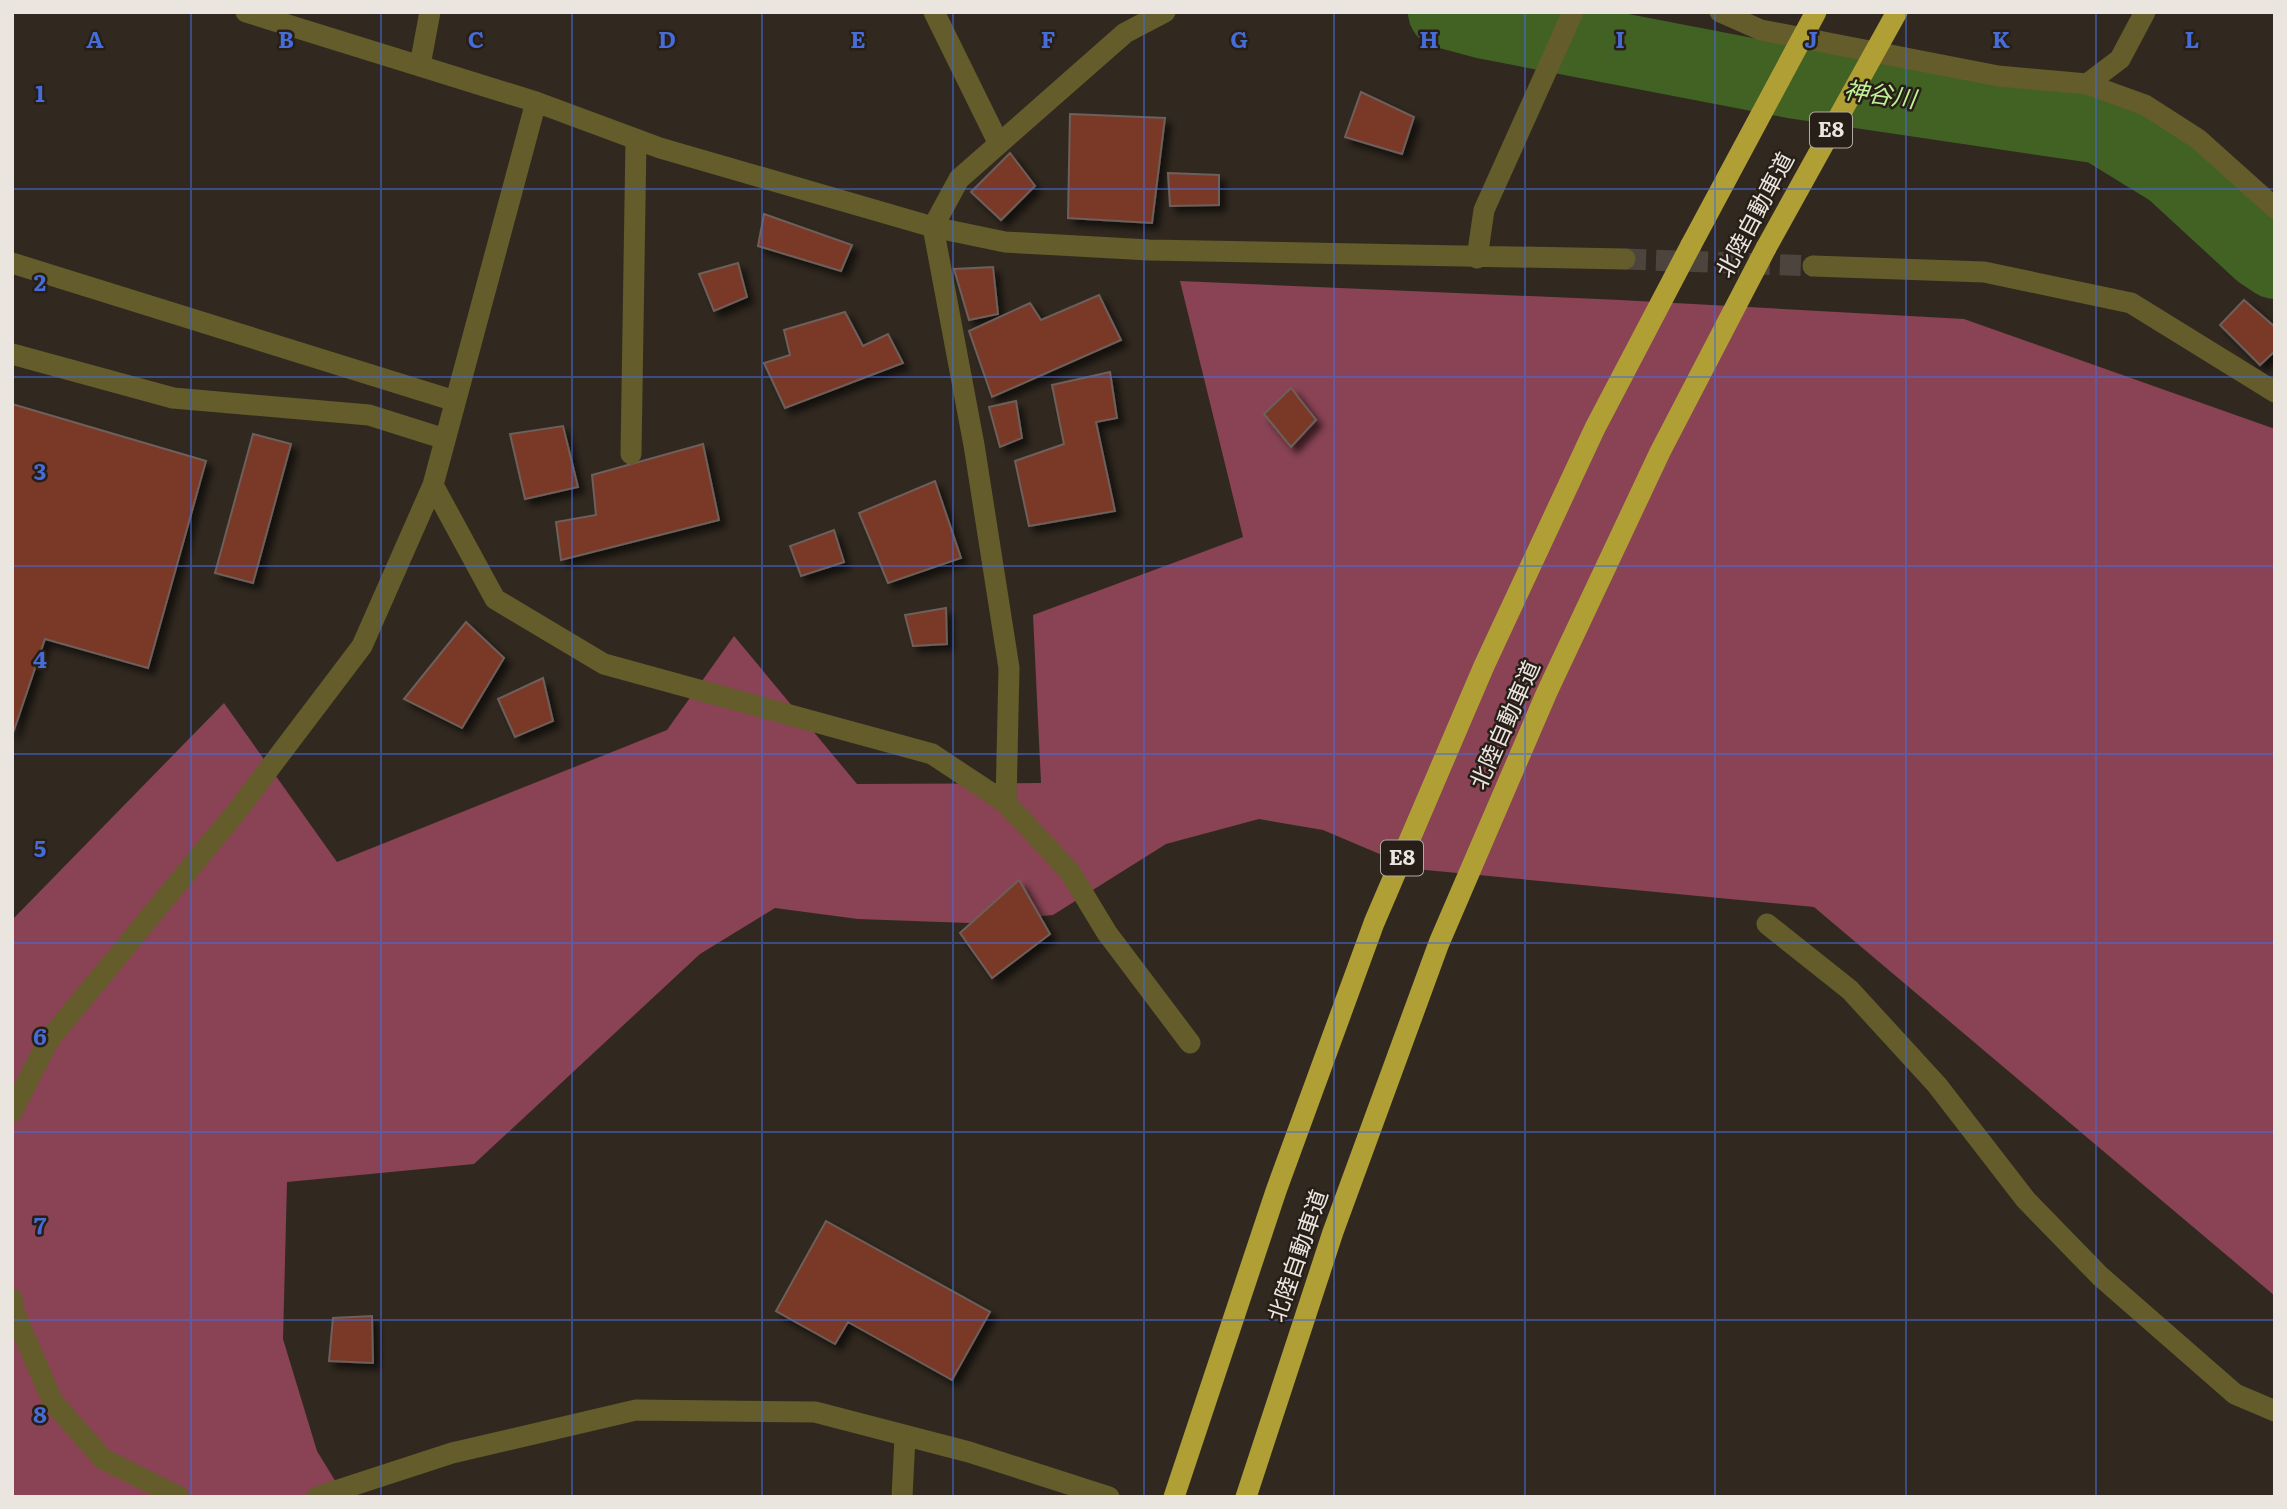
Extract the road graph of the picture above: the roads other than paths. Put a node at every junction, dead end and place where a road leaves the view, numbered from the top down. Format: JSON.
{"nodes":[{"id":1,"x":246,"y":12,"type":"edge"},
{"id":2,"x":430,"y":12,"type":"edge"},
{"id":3,"x":934,"y":12,"type":"edge"},
{"id":4,"x":1165,"y":12,"type":"edge"},
{"id":5,"x":1573,"y":12,"type":"edge"},
{"id":6,"x":1720,"y":12,"type":"edge"},
{"id":7,"x":1816,"y":12,"type":"edge"},
{"id":8,"x":1897,"y":12,"type":"edge"},
{"id":9,"x":2145,"y":12,"type":"edge"},
{"id":10,"x":420,"y":65,"type":"junction"},
{"id":11,"x":2087,"y":84,"type":"junction"},
{"id":12,"x":536,"y":102,"type":"junction"},
{"id":13,"x":636,"y":139,"type":"junction"},
{"id":14,"x":999,"y":144,"type":"junction"},
{"id":15,"x":2275,"y":208,"type":"edge"},
{"id":16,"x":933,"y":227,"type":"junction"},
{"id":17,"x":1477,"y":258,"type":"junction"},
{"id":18,"x":1625,"y":259,"type":"tunnel mouth"},
{"id":19,"x":12,"y":263,"type":"edge"},
{"id":20,"x":1813,"y":266,"type":"tunnel mouth"},
{"id":21,"x":12,"y":354,"type":"edge"},
{"id":22,"x":2275,"y":392,"type":"edge"},
{"id":23,"x":455,"y":401,"type":"junction"},
{"id":24,"x":445,"y":439,"type":"junction"},
{"id":25,"x":631,"y":454,"type":"dead end"},
{"id":26,"x":433,"y":485,"type":"junction"},
{"id":27,"x":1006,"y":803,"type":"junction"},
{"id":28,"x":1767,"y":924,"type":"dead end"},
{"id":29,"x":1190,"y":1043,"type":"dead end"},
{"id":30,"x":12,"y":1112,"type":"edge"},
{"id":31,"x":12,"y":1299,"type":"edge"},
{"id":32,"x":2275,"y":1411,"type":"edge"},
{"id":33,"x":905,"y":1437,"type":"junction"},
{"id":34,"x":179,"y":1497,"type":"edge"},
{"id":35,"x":317,"y":1497,"type":"edge"},
{"id":36,"x":902,"y":1497,"type":"edge"},
{"id":37,"x":1109,"y":1497,"type":"edge"},
{"id":38,"x":1174,"y":1497,"type":"edge"},
{"id":39,"x":1246,"y":1497,"type":"edge"}],
"edges":[{"from":1,"to":10,"type":"street"},
{"from":2,"to":10,"type":"street"},
{"from":3,"to":14,"type":"street"},
{"from":4,"to":14,"type":"street"},
{"from":5,"to":17,"type":"street"},
{"from":6,"to":11,"type":"street"},
{"from":7,"to":38,"type":"highway","name":"北陸自動車道","number":"E8","bridge":true},
{"from":8,"to":39,"type":"highway","name":"北陸自動車道","number":"E8","bridge":true},
{"from":9,"to":11,"type":"street"},
{"from":10,"to":12,"type":"street"},
{"from":11,"to":15,"type":"street"},
{"from":12,"to":13,"type":"street"},
{"from":12,"to":23,"type":"street"},
{"from":13,"to":16,"type":"street"},
{"from":13,"to":25,"type":"street"},
{"from":14,"to":16,"type":"street"},
{"from":16,"to":17,"type":"street"},
{"from":16,"to":27,"type":"street"},
{"from":17,"to":18,"type":"street"},
{"from":19,"to":23,"type":"street"},
{"from":20,"to":22,"type":"street"},
{"from":21,"to":24,"type":"street"},
{"from":23,"to":24,"type":"street"},
{"from":24,"to":26,"type":"street"},
{"from":26,"to":27,"type":"street"},
{"from":26,"to":30,"type":"street"},
{"from":27,"to":29,"type":"street"},
{"from":28,"to":32,"type":"street"},
{"from":31,"to":34,"type":"street"},
{"from":33,"to":35,"type":"street"},
{"from":33,"to":36,"type":"street"},
{"from":33,"to":37,"type":"street"}]}
